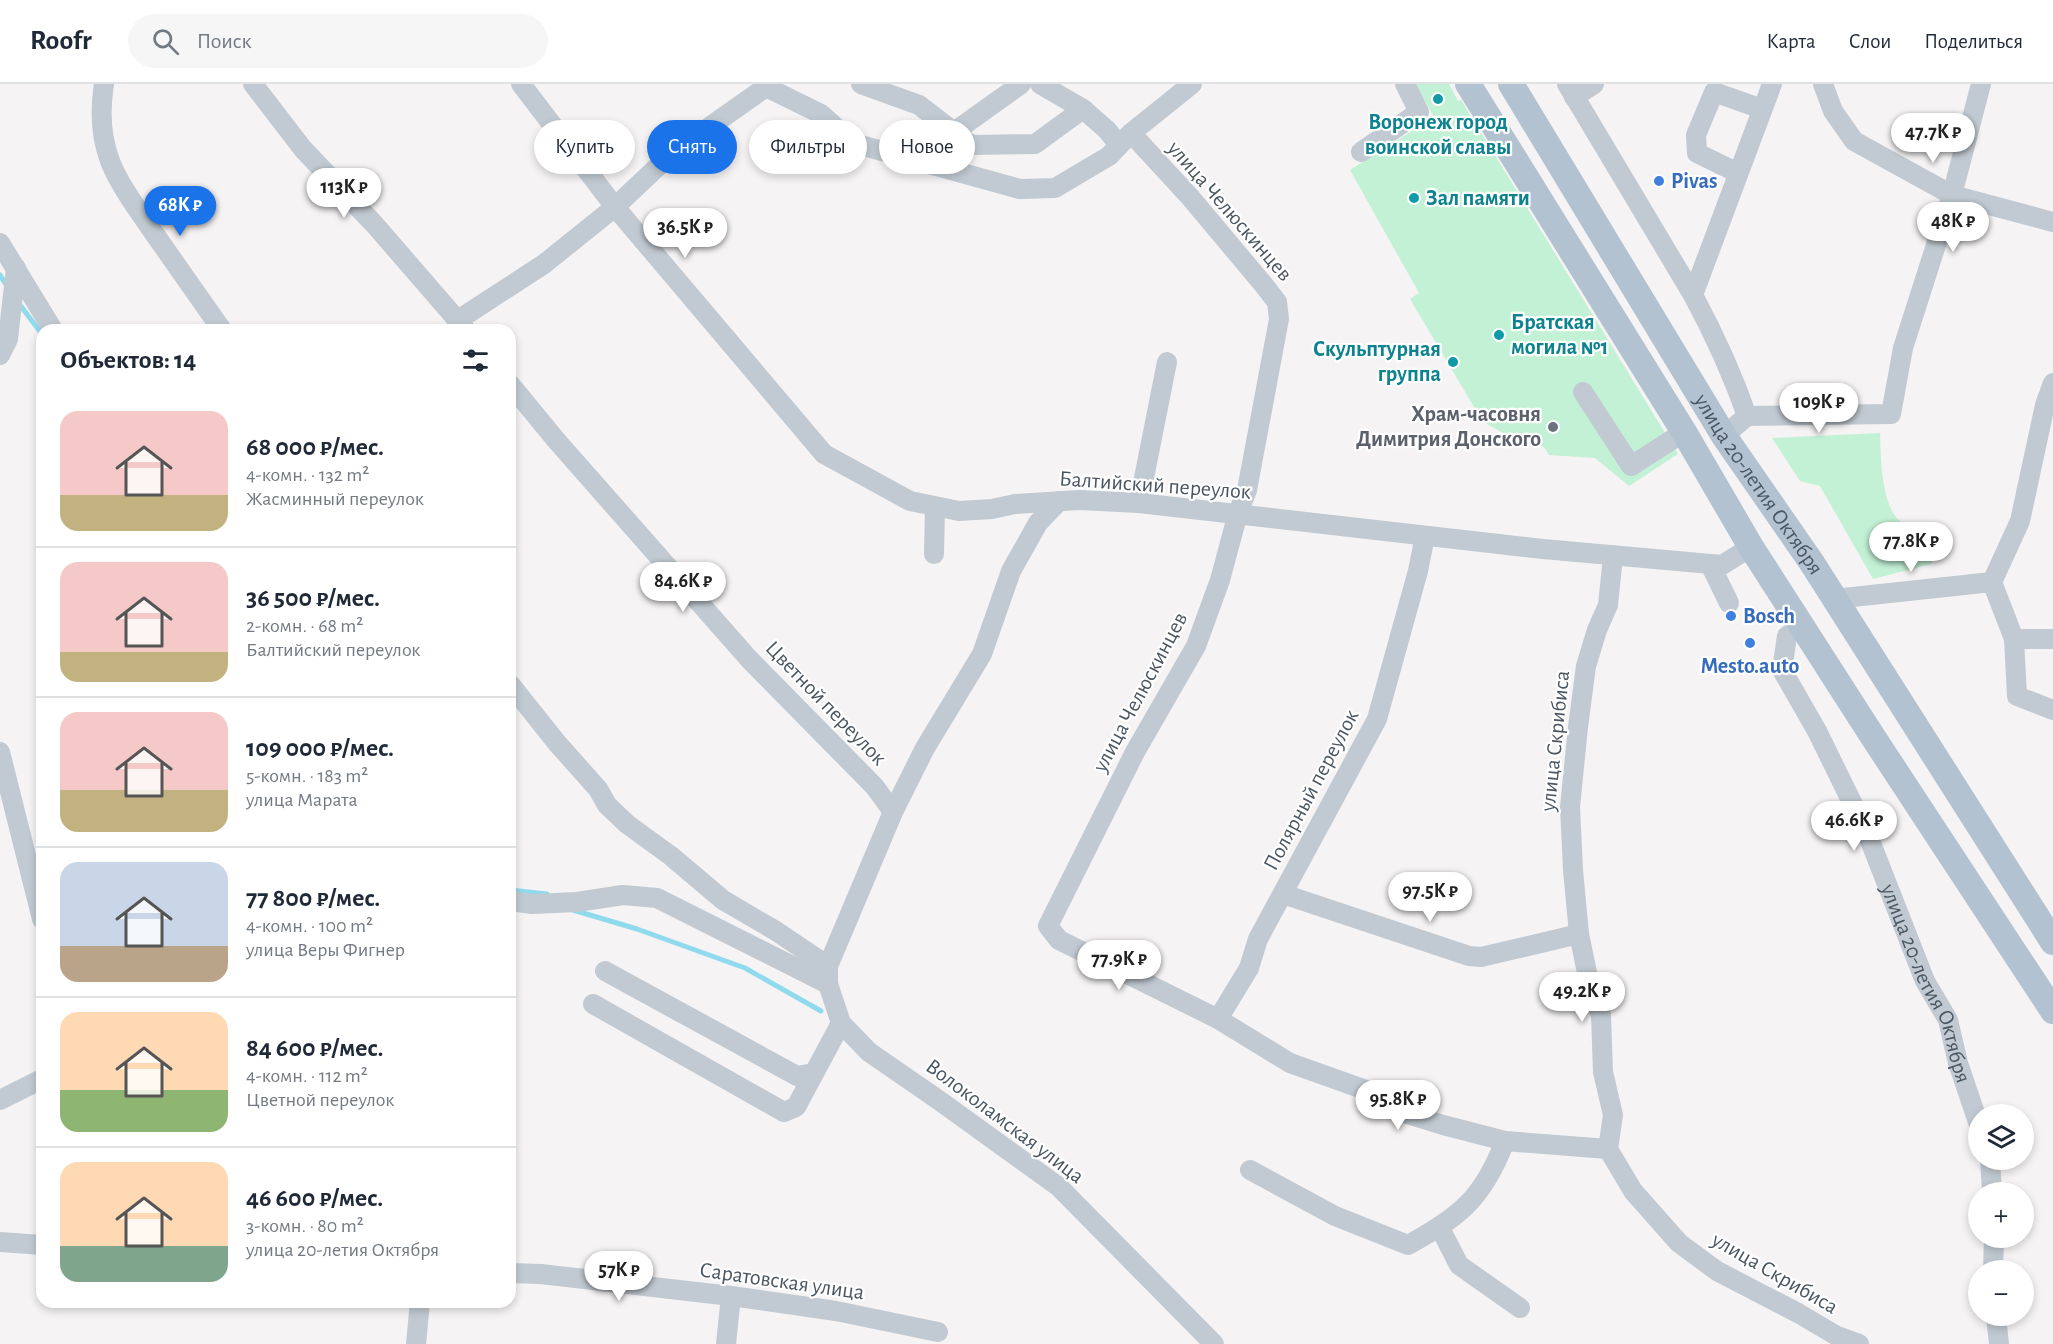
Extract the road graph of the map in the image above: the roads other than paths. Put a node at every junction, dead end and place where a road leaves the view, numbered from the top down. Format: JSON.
{"nodes":[{"id":1,"x":104,"y":84,"type":"edge"},
{"id":2,"x":253,"y":84,"type":"edge"},
{"id":3,"x":521,"y":84,"type":"edge"},
{"id":4,"x":861,"y":84,"type":"edge"},
{"id":5,"x":1021,"y":84,"type":"edge"},
{"id":6,"x":1040,"y":84,"type":"edge"},
{"id":7,"x":1192,"y":84,"type":"edge"},
{"id":8,"x":1405,"y":84,"type":"edge"},
{"id":9,"x":1468,"y":84,"type":"edge"},
{"id":10,"x":1511,"y":84,"type":"edge"},
{"id":11,"x":1594,"y":84,"type":"edge"},
{"id":12,"x":1772,"y":84,"type":"edge"},
{"id":13,"x":1823,"y":84,"type":"edge"},
{"id":14,"x":1981,"y":84,"type":"edge"},
{"id":15,"x":765,"y":85,"type":"edge"},
{"id":16,"x":1570,"y":90,"type":"edge"},
{"id":17,"x":1083,"y":109,"type":"junction"},
{"id":18,"x":1762,"y":109,"type":"junction"},
{"id":19,"x":938,"y":120,"type":"edge"},
{"id":20,"x":971,"y":120,"type":"edge"},
{"id":21,"x":1125,"y":139,"type":"junction"},
{"id":22,"x":975,"y":145,"type":"edge"},
{"id":23,"x":1361,"y":152,"type":"dead end"},
{"id":24,"x":1738,"y":173,"type":"junction"},
{"id":25,"x":1952,"y":195,"type":"junction"},
{"id":26,"x":615,"y":207,"type":"junction"},
{"id":27,"x":2053,"y":222,"type":"edge"},
{"id":28,"x":9,"y":261,"type":"edge"},
{"id":29,"x":1693,"y":295,"type":"junction"},
{"id":30,"x":49,"y":324,"type":"edge"},
{"id":31,"x":218,"y":324,"type":"edge"},
{"id":32,"x":461,"y":324,"type":"edge"},
{"id":33,"x":463,"y":324,"type":"edge"},
{"id":34,"x":0,"y":355,"type":"edge"},
{"id":35,"x":1167,"y":362,"type":"dead end"},
{"id":36,"x":2053,"y":383,"type":"edge"},
{"id":37,"x":516,"y":391,"type":"edge"},
{"id":38,"x":1583,"y":392,"type":"dead end"},
{"id":39,"x":1747,"y":416,"type":"junction"},
{"id":40,"x":1684,"y":432,"type":"junction"},
{"id":41,"x":1724,"y":436,"type":"junction"},
{"id":42,"x":1059,"y":501,"type":"junction"},
{"id":43,"x":1139,"y":503,"type":"junction"},
{"id":44,"x":935,"y":507,"type":"junction"},
{"id":45,"x":1238,"y":513,"type":"junction"},
{"id":46,"x":1425,"y":536,"type":"junction"},
{"id":47,"x":1751,"y":547,"type":"junction"},
{"id":48,"x":934,"y":554,"type":"dead end"},
{"id":49,"x":1613,"y":556,"type":"junction"},
{"id":50,"x":1710,"y":564,"type":"junction"},
{"id":51,"x":1992,"y":582,"type":"junction"},
{"id":52,"x":1834,"y":599,"type":"junction"},
{"id":53,"x":1729,"y":603,"type":"dead end"},
{"id":54,"x":1802,"y":625,"type":"junction"},
{"id":55,"x":2014,"y":639,"type":"junction"},
{"id":56,"x":2053,"y":639,"type":"edge"},
{"id":57,"x":516,"y":692,"type":"edge"},
{"id":58,"x":2053,"y":710,"type":"edge"},
{"id":59,"x":0,"y":752,"type":"edge"},
{"id":60,"x":893,"y":812,"type":"junction"},
{"id":61,"x":1283,"y":894,"type":"junction"},
{"id":62,"x":36,"y":895,"type":"edge"},
{"id":63,"x":516,"y":902,"type":"edge"},
{"id":64,"x":1579,"y":934,"type":"junction"},
{"id":65,"x":2053,"y":942,"type":"edge"},
{"id":66,"x":605,"y":970,"type":"dead end"},
{"id":67,"x":828,"y":975,"type":"junction"},
{"id":68,"x":593,"y":1004,"type":"dead end"},
{"id":69,"x":2053,"y":1011,"type":"edge"},
{"id":70,"x":1218,"y":1019,"type":"junction"},
{"id":71,"x":841,"y":1023,"type":"junction"},
{"id":72,"x":814,"y":1073,"type":"junction"},
{"id":73,"x":36,"y":1082,"type":"edge"},
{"id":74,"x":0,"y":1100,"type":"edge"},
{"id":75,"x":1972,"y":1104,"type":"edge"},
{"id":76,"x":1505,"y":1141,"type":"junction"},
{"id":77,"x":1608,"y":1149,"type":"junction"},
{"id":78,"x":1250,"y":1170,"type":"dead end"},
{"id":79,"x":1440,"y":1228,"type":"junction"},
{"id":80,"x":0,"y":1242,"type":"edge"},
{"id":81,"x":36,"y":1245,"type":"edge"},
{"id":82,"x":516,"y":1273,"type":"edge"},
{"id":83,"x":731,"y":1296,"type":"junction"},
{"id":84,"x":419,"y":1308,"type":"edge"},
{"id":85,"x":1520,"y":1308,"type":"dead end"},
{"id":86,"x":1997,"y":1326,"type":"edge"},
{"id":87,"x":938,"y":1332,"type":"dead end"},
{"id":88,"x":416,"y":1344,"type":"edge"},
{"id":89,"x":726,"y":1344,"type":"edge"},
{"id":90,"x":1214,"y":1344,"type":"edge"},
{"id":91,"x":1859,"y":1344,"type":"edge"},
{"id":92,"x":1999,"y":1344,"type":"edge"}],
"edges":[{"from":1,"to":31,"type":"street"},
{"from":2,"to":32,"type":"street"},
{"from":3,"to":26,"type":"street","name":"Балтийский переулок"},
{"from":4,"to":19,"type":"street"},
{"from":5,"to":20,"type":"street"},
{"from":6,"to":17,"type":"street","name":"улица Челюскинцев"},
{"from":7,"to":21,"type":"street"},
{"from":8,"to":23,"type":"street"},
{"from":9,"to":40,"type":"main road","name":"улица 20-летия Октября"},
{"from":10,"to":41,"type":"main road","name":"улица 20-летия Октября"},
{"from":11,"to":16,"type":"street"},
{"from":12,"to":18,"type":"street"},
{"from":13,"to":25,"type":"street"},
{"from":14,"to":25,"type":"street"},
{"from":15,"to":21,"type":"street"},
{"from":15,"to":26,"type":"street"},
{"from":16,"to":29,"type":"street"},
{"from":17,"to":21,"type":"street","name":"улица Челюскинцев"},
{"from":17,"to":22,"type":"street"},
{"from":18,"to":24,"type":"street"},
{"from":18,"to":24,"type":"street"},
{"from":21,"to":45,"type":"street","name":"улица Челюскинцев"},
{"from":24,"to":29,"type":"street"},
{"from":25,"to":27,"type":"street"},
{"from":25,"to":39,"type":"street"},
{"from":26,"to":33,"type":"street"},
{"from":26,"to":44,"type":"street","name":"Балтийский переулок"},
{"from":28,"to":30,"type":"street"},
{"from":28,"to":34,"type":"street"},
{"from":29,"to":39,"type":"street"},
{"from":35,"to":43,"type":"street"},
{"from":36,"to":51,"type":"street"},
{"from":37,"to":60,"type":"street","name":"Цветной переулок"},
{"from":38,"to":40,"type":"street"},
{"from":39,"to":41,"type":"street"},
{"from":40,"to":47,"type":"main road","name":"улица 20-летия Октября"},
{"from":41,"to":52,"type":"main road","name":"улица 20-летия Октября"},
{"from":42,"to":43,"type":"street","name":"Балтийский переулок"},
{"from":42,"to":44,"type":"street","name":"Балтийский переулок"},
{"from":42,"to":60,"type":"street"},
{"from":43,"to":45,"type":"street","name":"Балтийский переулок"},
{"from":44,"to":48,"type":"street"},
{"from":45,"to":46,"type":"street","name":"Балтийский переулок"},
{"from":45,"to":70,"type":"street","name":"улица Челюскинцев"},
{"from":46,"to":49,"type":"street","name":"Балтийский переулок"},
{"from":46,"to":61,"type":"street","name":"Полярный переулок"},
{"from":47,"to":50,"type":"street","name":"Балтийский переулок"},
{"from":47,"to":54,"type":"main road","name":"улица 20-летия Октября"},
{"from":49,"to":50,"type":"street","name":"Балтийский переулок"},
{"from":49,"to":64,"type":"street","name":"улица Скрибиса"},
{"from":50,"to":53,"type":"street"},
{"from":51,"to":52,"type":"street"},
{"from":51,"to":55,"type":"street"},
{"from":52,"to":65,"type":"main road","name":"улица 20-летия Октября"},
{"from":54,"to":69,"type":"main road","name":"улица 20-летия Октября"},
{"from":54,"to":75,"type":"street","name":"улица 20-летия Октября"},
{"from":55,"to":56,"type":"street"},
{"from":55,"to":58,"type":"street"},
{"from":57,"to":67,"type":"street"},
{"from":59,"to":62,"type":"street"},
{"from":60,"to":67,"type":"street"},
{"from":61,"to":64,"type":"street"},
{"from":61,"to":70,"type":"street","name":"Полярный переулок"},
{"from":63,"to":67,"type":"street"},
{"from":64,"to":77,"type":"street","name":"улица Скрибиса"},
{"from":66,"to":72,"type":"street"},
{"from":67,"to":71,"type":"street","name":"Волоколамская улица"},
{"from":68,"to":72,"type":"street"},
{"from":70,"to":76,"type":"street"},
{"from":71,"to":72,"type":"street"},
{"from":71,"to":90,"type":"street","name":"Волоколамская улица"},
{"from":73,"to":74,"type":"street"},
{"from":76,"to":77,"type":"street"},
{"from":76,"to":79,"type":"street"},
{"from":77,"to":91,"type":"street","name":"улица Скрибиса"},
{"from":78,"to":79,"type":"street"},
{"from":79,"to":85,"type":"street"},
{"from":80,"to":81,"type":"street"},
{"from":82,"to":83,"type":"street","name":"Саратовская улица"},
{"from":83,"to":87,"type":"street","name":"Саратовская улица"},
{"from":83,"to":89,"type":"street"},
{"from":84,"to":88,"type":"street"},
{"from":86,"to":92,"type":"street"}]}
